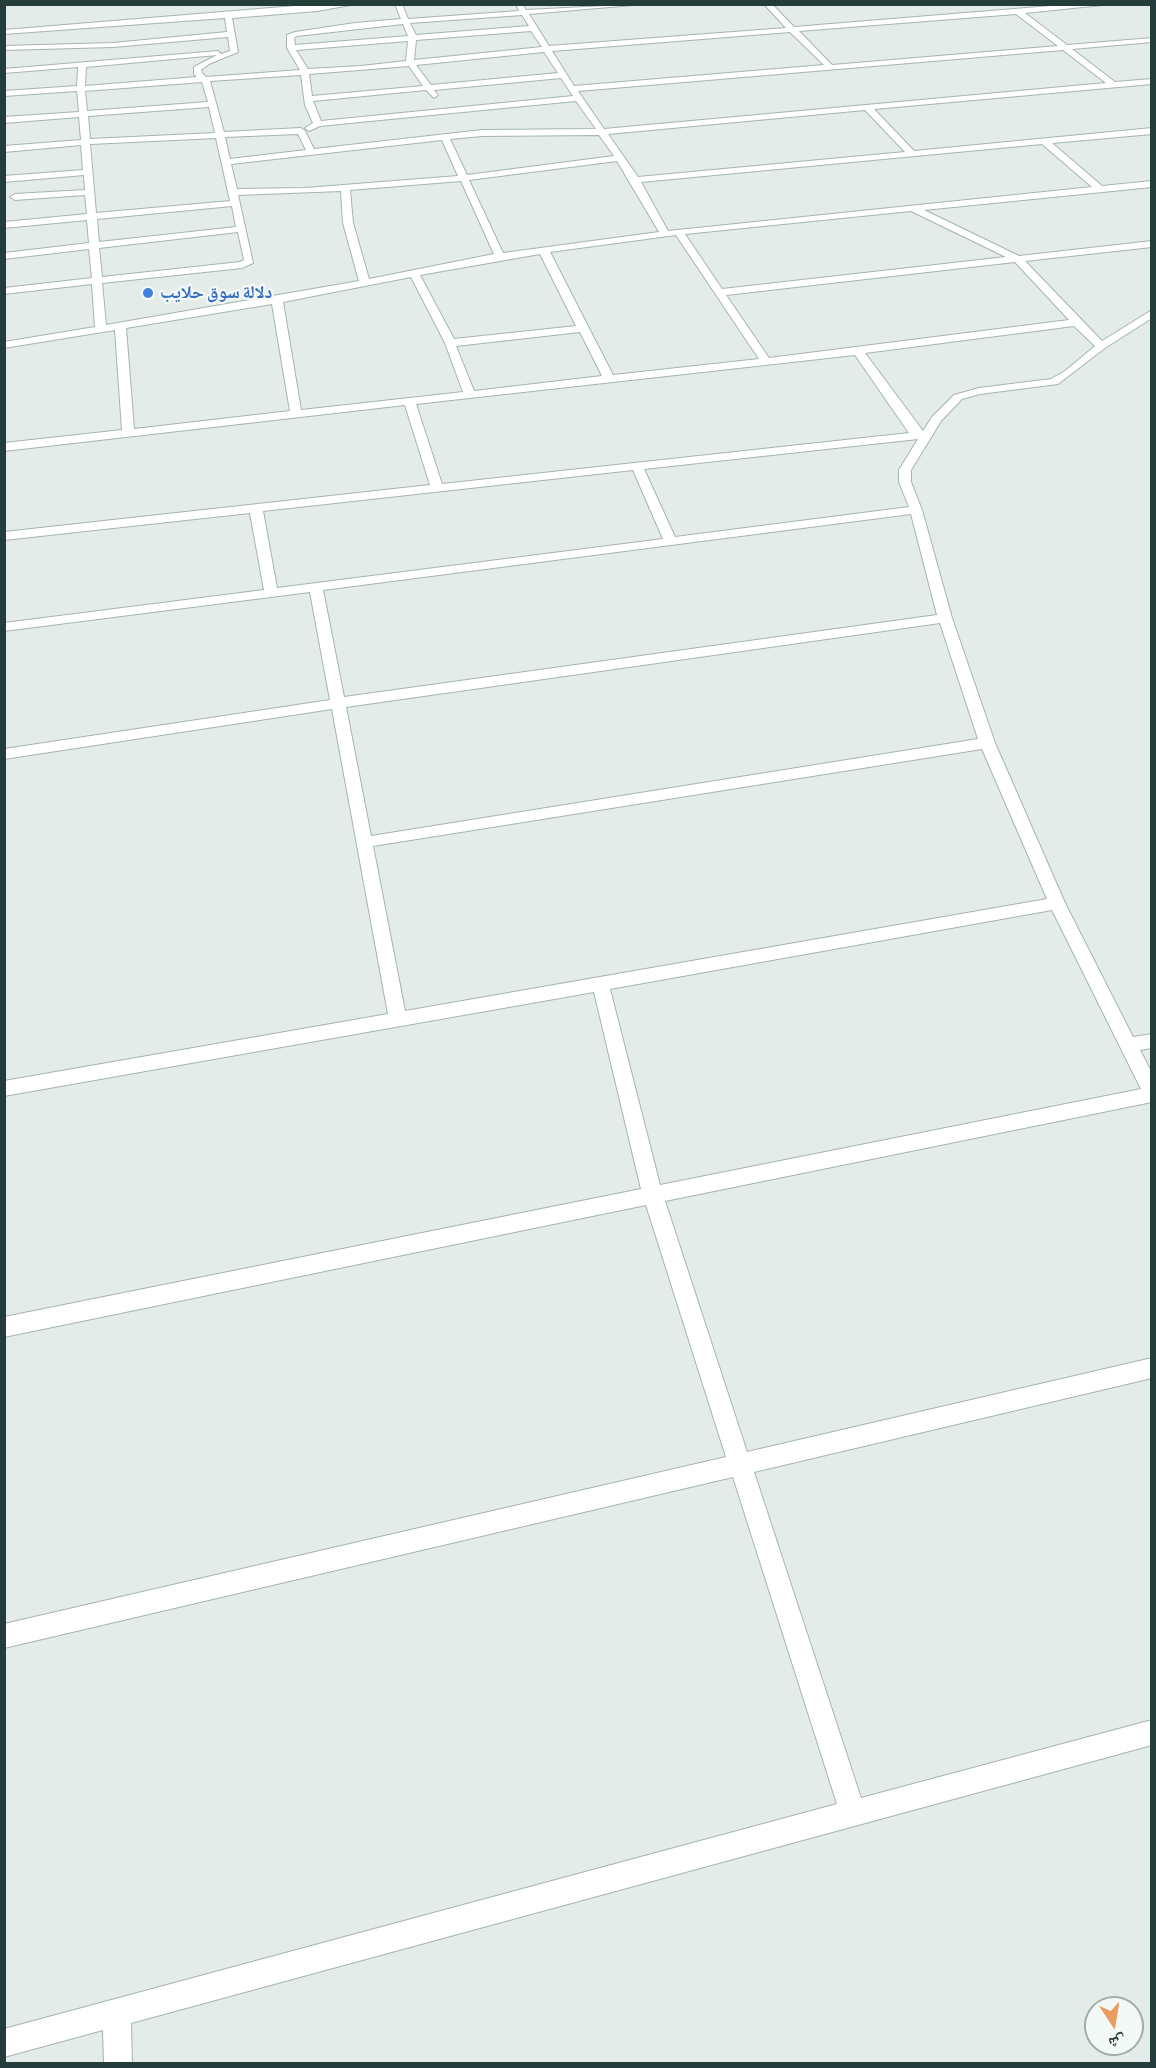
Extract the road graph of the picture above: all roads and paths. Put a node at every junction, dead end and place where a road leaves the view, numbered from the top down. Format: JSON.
{"nodes":[{"id":1,"x":354,"y":4,"type":"edge"},
{"id":2,"x":398,"y":4,"type":"edge"},
{"id":3,"x":641,"y":4,"type":"edge"},
{"id":4,"x":767,"y":4,"type":"edge"},
{"id":5,"x":1109,"y":4,"type":"edge"},
{"id":6,"x":1094,"y":5,"type":"edge"},
{"id":7,"x":323,"y":6,"type":"edge"},
{"id":8,"x":522,"y":9,"type":"edge"},
{"id":9,"x":1019,"y":12,"type":"junction"},
{"id":10,"x":228,"y":16,"type":"junction"},
{"id":11,"x":405,"y":21,"type":"junction"},
{"id":12,"x":67,"y":27,"type":"junction"},
{"id":13,"x":534,"y":28,"type":"junction"},
{"id":14,"x":792,"y":29,"type":"junction"},
{"id":15,"x":4,"y":32,"type":"edge"},
{"id":16,"x":230,"y":34,"type":"junction"},
{"id":17,"x":413,"y":38,"type":"junction"},
{"id":18,"x":1152,"y":40,"type":"edge"},
{"id":19,"x":50,"y":46,"type":"junction"},
{"id":20,"x":66,"y":46,"type":"junction"},
{"id":21,"x":1065,"y":47,"type":"junction"},
{"id":22,"x":4,"y":48,"type":"edge"},
{"id":23,"x":291,"y":48,"type":"junction"},
{"id":24,"x":547,"y":49,"type":"junction"},
{"id":25,"x":234,"y":52,"type":"junction"},
{"id":26,"x":410,"y":62,"type":"junction"},
{"id":27,"x":82,"y":64,"type":"junction"},
{"id":28,"x":53,"y":66,"type":"junction"},
{"id":29,"x":830,"y":68,"type":"junction"},
{"id":30,"x":4,"y":70,"type":"edge"},
{"id":31,"x":305,"y":71,"type":"junction"},
{"id":32,"x":563,"y":75,"type":"junction"},
{"id":33,"x":205,"y":80,"type":"junction"},
{"id":34,"x":1152,"y":81,"type":"edge"},
{"id":35,"x":1114,"y":85,"type":"junction"},
{"id":36,"x":81,"y":88,"type":"junction"},
{"id":37,"x":429,"y":88,"type":"junction"},
{"id":38,"x":572,"y":89,"type":"junction"},
{"id":39,"x":4,"y":94,"type":"edge"},
{"id":40,"x":578,"y":98,"type":"junction"},
{"id":41,"x":310,"y":99,"type":"junction"},
{"id":42,"x":213,"y":104,"type":"junction"},
{"id":43,"x":868,"y":108,"type":"junction"},
{"id":44,"x":446,"y":111,"type":"junction"},
{"id":45,"x":83,"y":114,"type":"junction"},
{"id":46,"x":4,"y":120,"type":"edge"},
{"id":47,"x":318,"y":124,"type":"junction"},
{"id":48,"x":301,"y":131,"type":"junction"},
{"id":49,"x":1152,"y":131,"type":"edge"},
{"id":50,"x":602,"y":132,"type":"junction"},
{"id":51,"x":218,"y":134,"type":"junction"},
{"id":52,"x":445,"y":138,"type":"junction"},
{"id":53,"x":1044,"y":141,"type":"junction"},
{"id":54,"x":86,"y":142,"type":"junction"},
{"id":55,"x":4,"y":149,"type":"edge"},
{"id":56,"x":310,"y":150,"type":"junction"},
{"id":57,"x":911,"y":153,"type":"junction"},
{"id":58,"x":620,"y":158,"type":"junction"},
{"id":59,"x":227,"y":162,"type":"junction"},
{"id":60,"x":88,"y":172,"type":"junction"},
{"id":61,"x":466,"y":178,"type":"junction"},
{"id":62,"x":4,"y":179,"type":"edge"},
{"id":63,"x":635,"y":180,"type":"junction"},
{"id":64,"x":1152,"y":184,"type":"edge"},
{"id":65,"x":345,"y":188,"type":"junction"},
{"id":66,"x":1100,"y":189,"type":"junction"},
{"id":67,"x":90,"y":192,"type":"junction"},
{"id":68,"x":233,"y":192,"type":"junction"},
{"id":69,"x":15,"y":197,"type":"dead end"},
{"id":70,"x":234,"y":203,"type":"junction"},
{"id":71,"x":912,"y":208,"type":"junction"},
{"id":72,"x":92,"y":215,"type":"junction"},
{"id":73,"x":4,"y":225,"type":"edge"},
{"id":74,"x":241,"y":229,"type":"junction"},
{"id":75,"x":679,"y":232,"type":"junction"},
{"id":76,"x":665,"y":234,"type":"junction"},
{"id":77,"x":1152,"y":244,"type":"edge"},
{"id":78,"x":94,"y":246,"type":"junction"},
{"id":79,"x":544,"y":251,"type":"junction"},
{"id":80,"x":4,"y":256,"type":"edge"},
{"id":81,"x":500,"y":256,"type":"junction"},
{"id":82,"x":1016,"y":258,"type":"junction"},
{"id":83,"x":415,"y":274,"type":"junction"},
{"id":84,"x":97,"y":282,"type":"junction"},
{"id":85,"x":366,"y":283,"type":"junction"},
{"id":86,"x":4,"y":291,"type":"edge"},
{"id":87,"x":721,"y":292,"type":"junction"},
{"id":88,"x":277,"y":300,"type":"junction"},
{"id":89,"x":1152,"y":313,"type":"edge"},
{"id":90,"x":1077,"y":322,"type":"junction"},
{"id":91,"x":120,"y":326,"type":"junction"},
{"id":92,"x":583,"y":328,"type":"junction"},
{"id":93,"x":101,"y":329,"type":"junction"},
{"id":94,"x":450,"y":343,"type":"junction"},
{"id":95,"x":4,"y":345,"type":"edge"},
{"id":96,"x":1101,"y":346,"type":"junction"},
{"id":97,"x":858,"y":351,"type":"junction"},
{"id":98,"x":766,"y":361,"type":"junction"},
{"id":99,"x":609,"y":379,"type":"junction"},
{"id":100,"x":470,"y":395,"type":"junction"},
{"id":101,"x":410,"y":403,"type":"junction"},
{"id":102,"x":296,"y":415,"type":"junction"},
{"id":103,"x":128,"y":433,"type":"junction"},
{"id":104,"x":923,"y":434,"type":"junction"},
{"id":105,"x":4,"y":447,"type":"edge"},
{"id":106,"x":637,"y":466,"type":"junction"},
{"id":107,"x":436,"y":486,"type":"junction"},
{"id":108,"x":256,"y":509,"type":"junction"},
{"id":109,"x":916,"y":510,"type":"junction"},
{"id":110,"x":4,"y":537,"type":"edge"},
{"id":111,"x":670,"y":541,"type":"junction"},
{"id":112,"x":316,"y":586,"type":"junction"},
{"id":113,"x":271,"y":591,"type":"junction"},
{"id":114,"x":945,"y":618,"type":"junction"},
{"id":115,"x":4,"y":627,"type":"edge"},
{"id":116,"x":338,"y":703,"type":"junction"},
{"id":117,"x":987,"y":743,"type":"junction"},
{"id":118,"x":4,"y":754,"type":"edge"},
{"id":119,"x":366,"y":842,"type":"junction"},
{"id":120,"x":1057,"y":903,"type":"junction"},
{"id":121,"x":600,"y":982,"type":"junction"},
{"id":122,"x":398,"y":1019,"type":"junction"},
{"id":123,"x":1152,"y":1041,"type":"edge"},
{"id":124,"x":1129,"y":1045,"type":"junction"},
{"id":125,"x":4,"y":1089,"type":"edge"},
{"id":126,"x":1152,"y":1093,"type":"edge"},
{"id":127,"x":654,"y":1196,"type":"junction"},
{"id":128,"x":4,"y":1327,"type":"edge"},
{"id":129,"x":1152,"y":1368,"type":"edge"},
{"id":130,"x":742,"y":1465,"type":"junction"},
{"id":131,"x":4,"y":1636,"type":"edge"},
{"id":132,"x":1152,"y":1732,"type":"edge"},
{"id":133,"x":853,"y":1812,"type":"junction"},
{"id":134,"x":117,"y":2012,"type":"junction"},
{"id":135,"x":4,"y":2043,"type":"edge"},
{"id":136,"x":118,"y":2064,"type":"edge"}],
"edges":[{"from":1,"to":7,"type":"street"},
{"from":2,"to":11,"type":"street"},
{"from":3,"to":8,"type":"street"},
{"from":4,"to":14,"type":"street"},
{"from":5,"to":6,"type":"street"},
{"from":6,"to":9,"type":"street"},
{"from":7,"to":10,"type":"street"},
{"from":8,"to":11,"type":"street"},
{"from":8,"to":13,"type":"street"},
{"from":9,"to":14,"type":"street"},
{"from":9,"to":21,"type":"street"},
{"from":10,"to":12,"type":"street"},
{"from":10,"to":16,"type":"street"},
{"from":11,"to":17,"type":"street"},
{"from":11,"to":23,"type":"street"},
{"from":12,"to":15,"type":"street"},
{"from":12,"to":20,"type":"street"},
{"from":13,"to":17,"type":"street"},
{"from":13,"to":24,"type":"street"},
{"from":14,"to":24,"type":"street"},
{"from":14,"to":29,"type":"street"},
{"from":16,"to":20,"type":"street"},
{"from":16,"to":25,"type":"street"},
{"from":17,"to":23,"type":"street"},
{"from":17,"to":26,"type":"street"},
{"from":18,"to":21,"type":"street"},
{"from":19,"to":20,"type":"street"},
{"from":19,"to":22,"type":"street"},
{"from":19,"to":28,"type":"street"},
{"from":21,"to":29,"type":"street"},
{"from":21,"to":35,"type":"street"},
{"from":23,"to":31,"type":"street"},
{"from":24,"to":26,"type":"street"},
{"from":24,"to":32,"type":"street"},
{"from":25,"to":27,"type":"street"},
{"from":25,"to":33,"type":"street"},
{"from":26,"to":31,"type":"street"},
{"from":26,"to":37,"type":"street"},
{"from":27,"to":28,"type":"street"},
{"from":27,"to":36,"type":"street"},
{"from":28,"to":30,"type":"street"},
{"from":29,"to":38,"type":"street"},
{"from":31,"to":33,"type":"street"},
{"from":31,"to":41,"type":"street"},
{"from":32,"to":37,"type":"street"},
{"from":32,"to":38,"type":"street"},
{"from":33,"to":36,"type":"street"},
{"from":33,"to":42,"type":"street"},
{"from":34,"to":35,"type":"street"},
{"from":35,"to":43,"type":"street"},
{"from":36,"to":39,"type":"street"},
{"from":36,"to":45,"type":"street"},
{"from":37,"to":41,"type":"street"},
{"from":37,"to":44,"type":"street"},
{"from":38,"to":40,"type":"street"},
{"from":40,"to":44,"type":"street"},
{"from":40,"to":50,"type":"street"},
{"from":41,"to":47,"type":"street"},
{"from":42,"to":45,"type":"street"},
{"from":42,"to":51,"type":"street"},
{"from":43,"to":50,"type":"street"},
{"from":43,"to":57,"type":"street"},
{"from":44,"to":47,"type":"street"},
{"from":45,"to":46,"type":"street"},
{"from":45,"to":54,"type":"street"},
{"from":47,"to":48,"type":"street"},
{"from":48,"to":51,"type":"street"},
{"from":48,"to":56,"type":"street"},
{"from":49,"to":53,"type":"street"},
{"from":50,"to":52,"type":"street"},
{"from":50,"to":58,"type":"street"},
{"from":51,"to":54,"type":"street"},
{"from":51,"to":59,"type":"street"},
{"from":52,"to":56,"type":"street"},
{"from":52,"to":61,"type":"street"},
{"from":53,"to":57,"type":"street"},
{"from":53,"to":66,"type":"street"},
{"from":54,"to":55,"type":"street"},
{"from":54,"to":60,"type":"street"},
{"from":56,"to":59,"type":"street"},
{"from":57,"to":63,"type":"street"},
{"from":58,"to":61,"type":"street"},
{"from":58,"to":63,"type":"street"},
{"from":59,"to":68,"type":"street"},
{"from":60,"to":62,"type":"street"},
{"from":60,"to":67,"type":"street"},
{"from":61,"to":65,"type":"street"},
{"from":61,"to":81,"type":"street"},
{"from":63,"to":76,"type":"street"},
{"from":64,"to":66,"type":"street"},
{"from":65,"to":68,"type":"street"},
{"from":65,"to":85,"type":"street"},
{"from":66,"to":71,"type":"street"},
{"from":67,"to":69,"type":"street"},
{"from":67,"to":72,"type":"street"},
{"from":68,"to":70,"type":"street"},
{"from":70,"to":72,"type":"street"},
{"from":70,"to":74,"type":"street"},
{"from":71,"to":75,"type":"street"},
{"from":71,"to":82,"type":"street"},
{"from":72,"to":73,"type":"street"},
{"from":72,"to":78,"type":"street"},
{"from":74,"to":78,"type":"street"},
{"from":74,"to":84,"type":"street"},
{"from":75,"to":76,"type":"street"},
{"from":75,"to":87,"type":"street"},
{"from":76,"to":79,"type":"street"},
{"from":77,"to":82,"type":"street"},
{"from":78,"to":80,"type":"street"},
{"from":78,"to":84,"type":"street"},
{"from":79,"to":81,"type":"street"},
{"from":79,"to":92,"type":"street"},
{"from":81,"to":83,"type":"street"},
{"from":82,"to":87,"type":"street"},
{"from":82,"to":90,"type":"street"},
{"from":83,"to":85,"type":"street"},
{"from":83,"to":94,"type":"street"},
{"from":84,"to":86,"type":"street"},
{"from":84,"to":93,"type":"street"},
{"from":85,"to":88,"type":"street"},
{"from":87,"to":98,"type":"street"},
{"from":88,"to":91,"type":"street"},
{"from":88,"to":102,"type":"street"},
{"from":89,"to":96,"type":"street"},
{"from":90,"to":96,"type":"street"},
{"from":90,"to":97,"type":"street"},
{"from":91,"to":93,"type":"street"},
{"from":91,"to":103,"type":"street"},
{"from":92,"to":94,"type":"street"},
{"from":92,"to":99,"type":"street"},
{"from":93,"to":95,"type":"street"},
{"from":94,"to":100,"type":"street"},
{"from":96,"to":104,"type":"street"},
{"from":97,"to":98,"type":"street"},
{"from":97,"to":104,"type":"street"},
{"from":98,"to":99,"type":"street"},
{"from":99,"to":100,"type":"street"},
{"from":100,"to":101,"type":"street"},
{"from":101,"to":102,"type":"street"},
{"from":101,"to":107,"type":"street"},
{"from":102,"to":103,"type":"street"},
{"from":103,"to":105,"type":"street"},
{"from":104,"to":106,"type":"street"},
{"from":104,"to":109,"type":"street"},
{"from":106,"to":107,"type":"street"},
{"from":106,"to":111,"type":"street"},
{"from":107,"to":108,"type":"street"},
{"from":108,"to":110,"type":"street"},
{"from":108,"to":113,"type":"street"},
{"from":109,"to":111,"type":"street"},
{"from":109,"to":114,"type":"street"},
{"from":111,"to":112,"type":"street"},
{"from":112,"to":113,"type":"street"},
{"from":112,"to":116,"type":"street"},
{"from":113,"to":115,"type":"street"},
{"from":114,"to":116,"type":"street"},
{"from":114,"to":117,"type":"street"},
{"from":116,"to":118,"type":"street"},
{"from":116,"to":119,"type":"street"},
{"from":117,"to":119,"type":"street"},
{"from":117,"to":120,"type":"street"},
{"from":119,"to":122,"type":"street"},
{"from":120,"to":121,"type":"street"},
{"from":120,"to":124,"type":"street"},
{"from":121,"to":122,"type":"street"},
{"from":121,"to":127,"type":"street"},
{"from":122,"to":125,"type":"street"},
{"from":123,"to":124,"type":"street"},
{"from":124,"to":126,"type":"street"},
{"from":126,"to":127,"type":"street"},
{"from":127,"to":128,"type":"street"},
{"from":127,"to":130,"type":"street"},
{"from":129,"to":130,"type":"street"},
{"from":130,"to":131,"type":"street"},
{"from":130,"to":133,"type":"street"},
{"from":132,"to":133,"type":"street"},
{"from":133,"to":134,"type":"street"},
{"from":134,"to":135,"type":"street"},
{"from":134,"to":136,"type":"street"}]}
